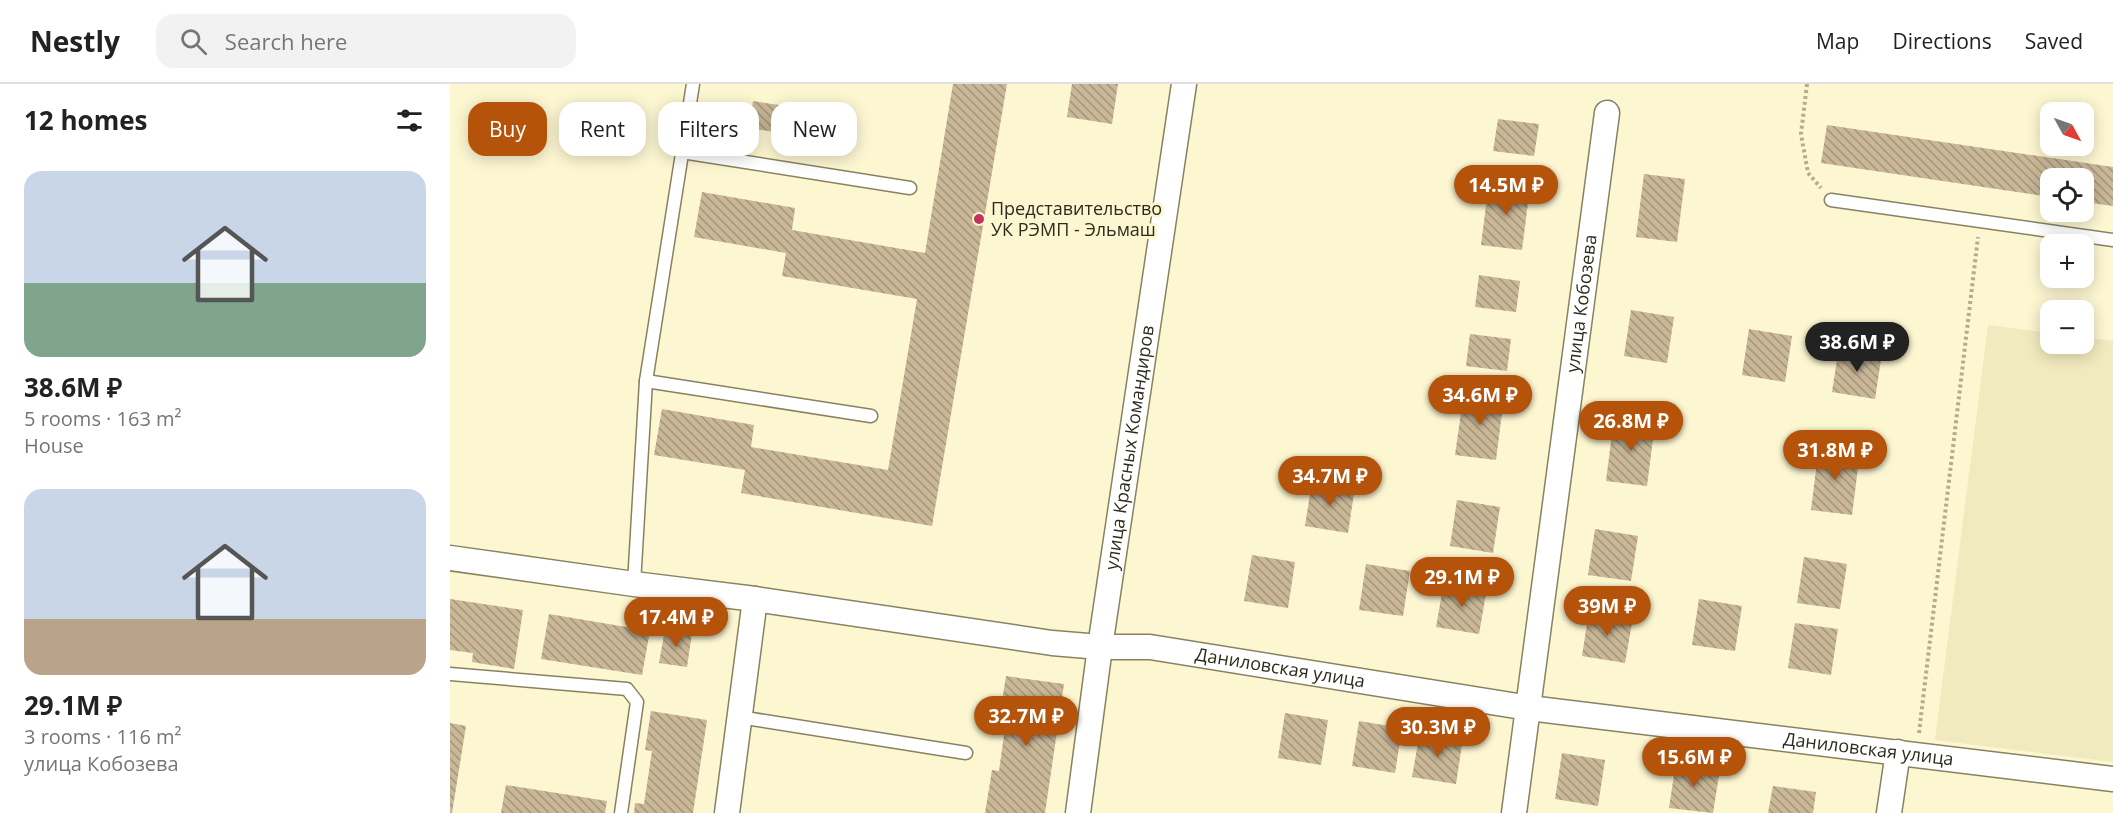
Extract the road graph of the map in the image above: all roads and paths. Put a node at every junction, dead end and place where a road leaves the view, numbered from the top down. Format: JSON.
{"nodes":[{"id":1,"x":693,"y":84,"type":"edge"},
{"id":2,"x":1184,"y":84,"type":"edge"},
{"id":3,"x":1808,"y":84,"type":"edge"},
{"id":4,"x":690,"y":102,"type":"edge"},
{"id":5,"x":1606,"y":113,"type":"dead end"},
{"id":6,"x":682,"y":156,"type":"edge"},
{"id":7,"x":702,"y":156,"type":"edge"},
{"id":8,"x":910,"y":188,"type":"dead end"},
{"id":9,"x":1831,"y":200,"type":"joint"},
{"id":10,"x":1980,"y":221,"type":"junction"},
{"id":11,"x":2113,"y":240,"type":"edge"},
{"id":12,"x":646,"y":381,"type":"junction"},
{"id":13,"x":871,"y":416,"type":"dead end"},
{"id":14,"x":450,"y":558,"type":"edge"},
{"id":15,"x":634,"y":584,"type":"junction"},
{"id":16,"x":755,"y":599,"type":"junction"},
{"id":17,"x":1100,"y":646,"type":"junction"},
{"id":18,"x":450,"y":674,"type":"edge"},
{"id":19,"x":1529,"y":708,"type":"junction"},
{"id":20,"x":740,"y":717,"type":"junction"},
{"id":21,"x":966,"y":753,"type":"dead end"},
{"id":22,"x":1907,"y":753,"type":"junction"},
{"id":23,"x":2113,"y":778,"type":"edge"},
{"id":24,"x":621,"y":813,"type":"edge"},
{"id":25,"x":727,"y":813,"type":"edge"},
{"id":26,"x":1078,"y":813,"type":"edge"},
{"id":27,"x":1514,"y":813,"type":"edge"},
{"id":28,"x":1889,"y":813,"type":"edge"}],
"edges":[{"from":1,"to":4,"type":"lane"},
{"from":2,"to":17,"type":"street","name":"улица Красных Командиров"},
{"from":3,"to":9,"type":"path"},
{"from":5,"to":19,"type":"street","name":"улица Кобозева"},
{"from":6,"to":12,"type":"lane"},
{"from":7,"to":8,"type":"lane"},
{"from":9,"to":10,"type":"lane"},
{"from":10,"to":11,"type":"lane"},
{"from":10,"to":22,"type":"path"},
{"from":12,"to":13,"type":"lane"},
{"from":12,"to":15,"type":"lane"},
{"from":14,"to":15,"type":"street","name":"Даниловская улица"},
{"from":15,"to":16,"type":"street","name":"Даниловская улица"},
{"from":16,"to":17,"type":"street","name":"Даниловская улица"},
{"from":16,"to":20,"type":"street"},
{"from":17,"to":19,"type":"street","name":"Даниловская улица"},
{"from":17,"to":26,"type":"street","name":"улица Красных Командиров"},
{"from":18,"to":24,"type":"lane"},
{"from":19,"to":22,"type":"street","name":"Даниловская улица"},
{"from":19,"to":27,"type":"street","name":"улица Кобозева"},
{"from":20,"to":21,"type":"lane"},
{"from":20,"to":25,"type":"street"},
{"from":22,"to":23,"type":"street","name":"Даниловская улица"},
{"from":22,"to":28,"type":"street"}]}
